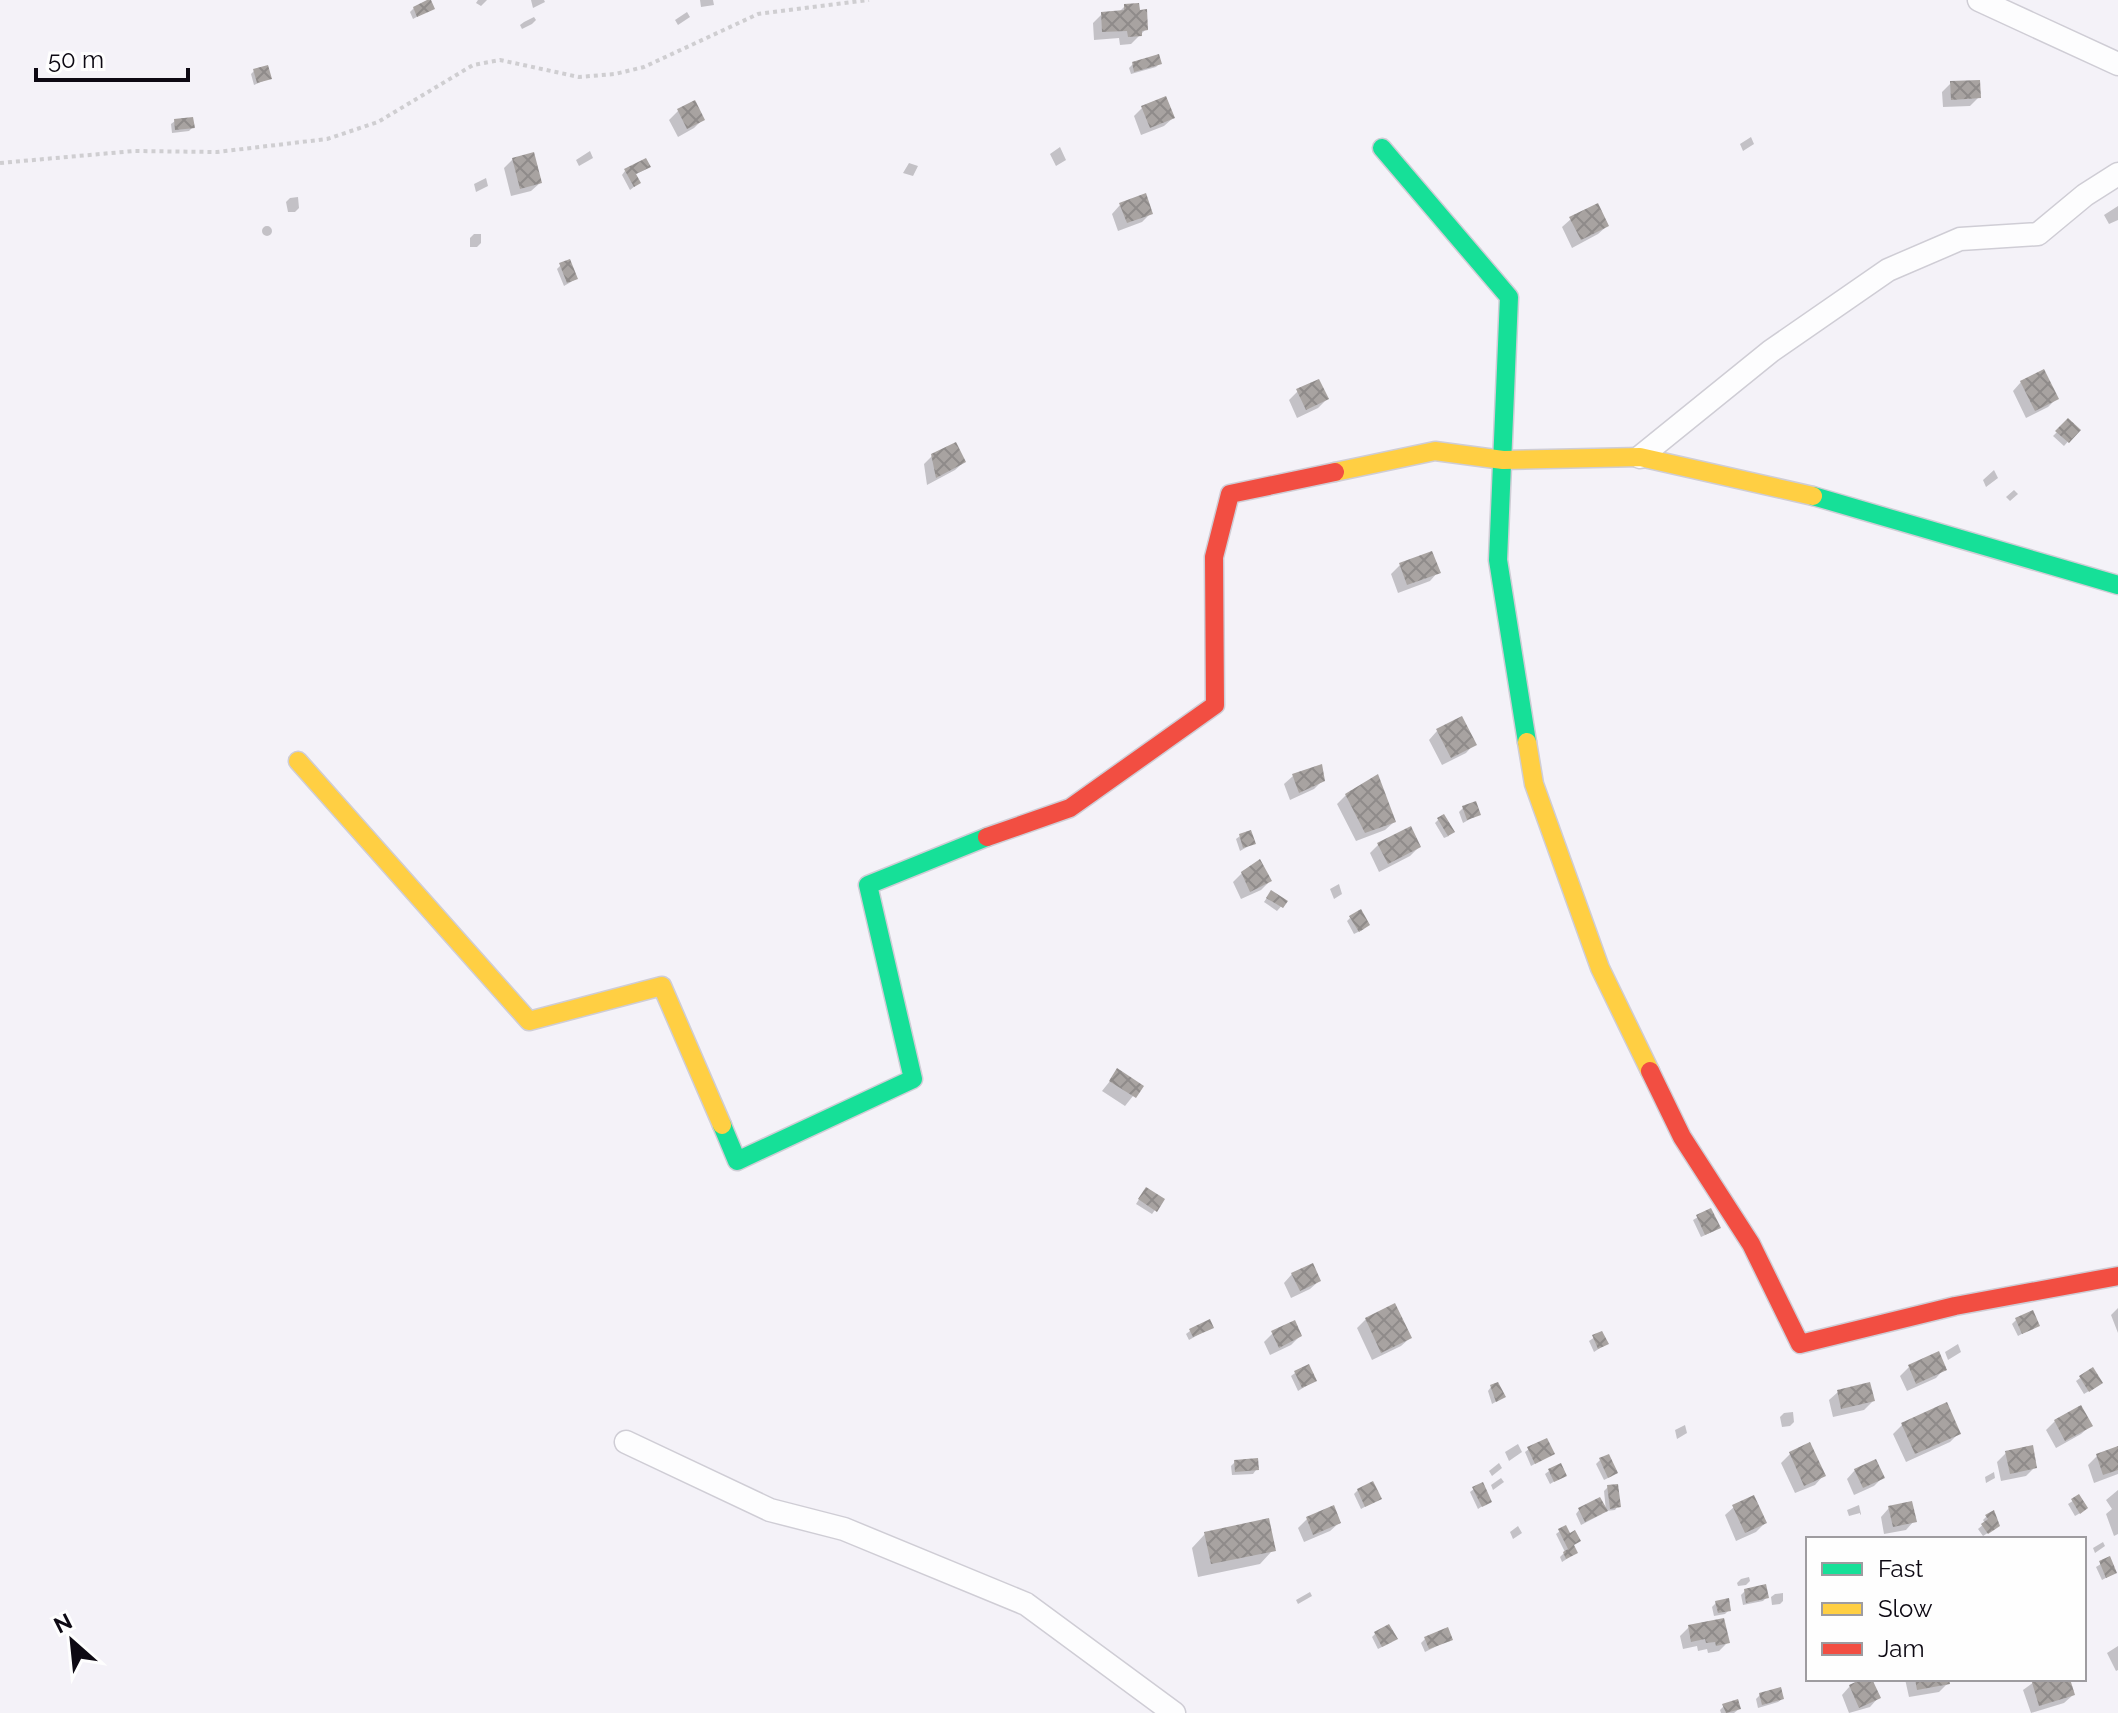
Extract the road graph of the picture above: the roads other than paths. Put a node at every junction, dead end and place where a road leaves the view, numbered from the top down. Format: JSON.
{"nodes":[{"id":1,"x":1979,"y":0,"type":"edge"},
{"id":2,"x":2118,"y":64,"type":"edge"},
{"id":3,"x":1382,"y":148,"type":"dead end"},
{"id":4,"x":2118,"y":174,"type":"edge"},
{"id":5,"x":1640,"y":457,"type":"junction"},
{"id":6,"x":1503,"y":460,"type":"junction"},
{"id":7,"x":2118,"y":585,"type":"edge"},
{"id":8,"x":298,"y":761,"type":"dead end"},
{"id":9,"x":2118,"y":1276,"type":"edge"},
{"id":10,"x":626,"y":1442,"type":"dead end"},
{"id":11,"x":1174,"y":1713,"type":"edge"}],
"edges":[{"from":1,"to":2,"type":"street"},
{"from":3,"to":6,"type":"street"},
{"from":4,"to":5,"type":"street"},
{"from":5,"to":6,"type":"street"},
{"from":5,"to":7,"type":"street"},
{"from":6,"to":8,"type":"street"},
{"from":6,"to":9,"type":"street"},
{"from":10,"to":11,"type":"street"}]}
